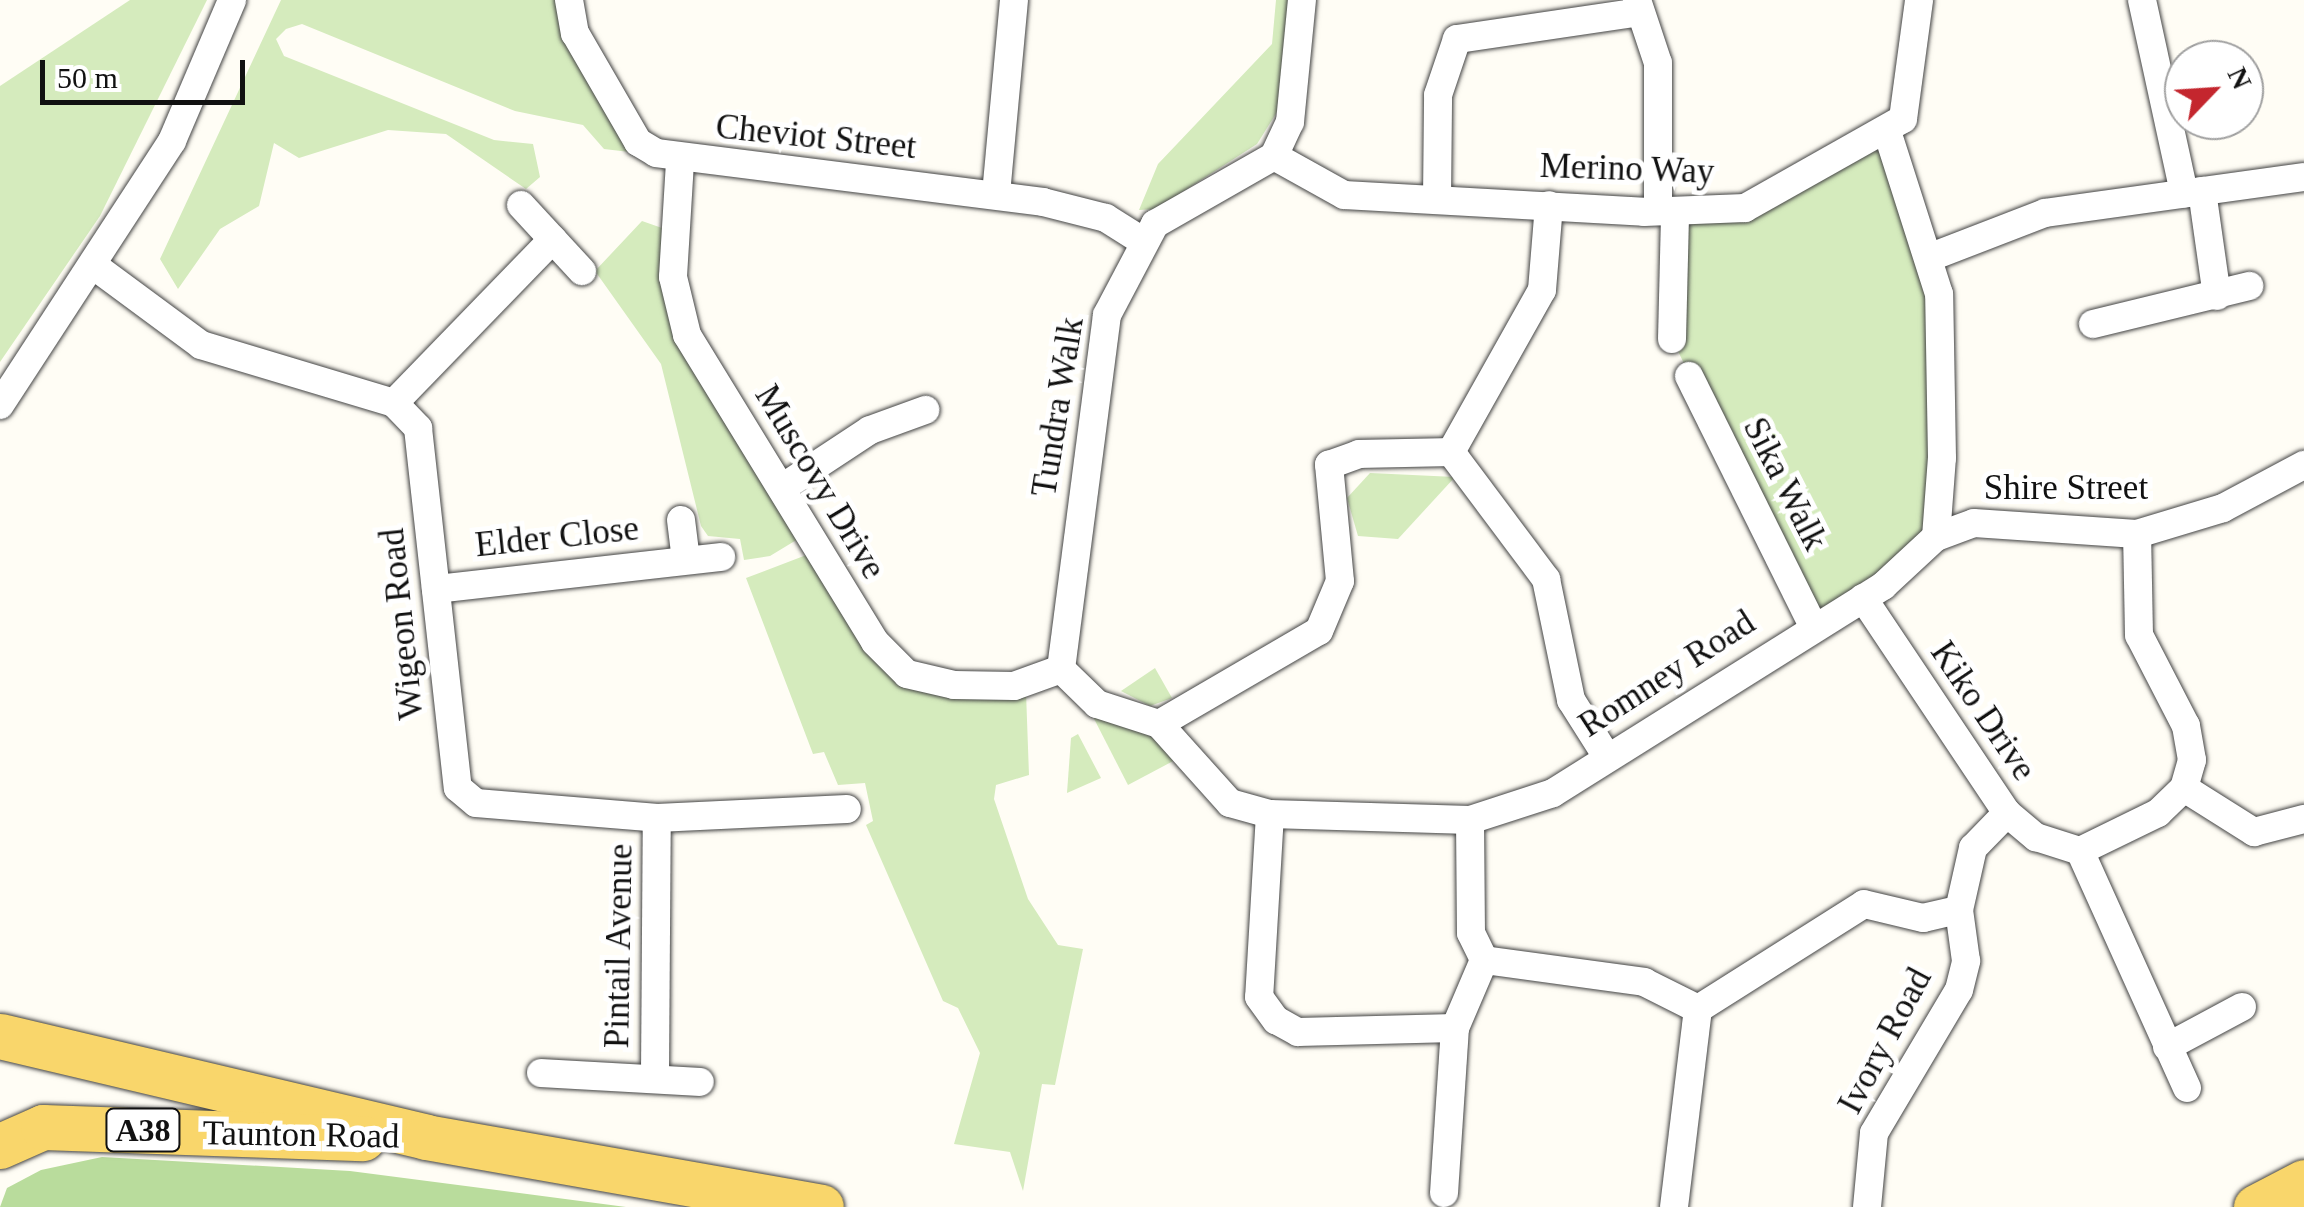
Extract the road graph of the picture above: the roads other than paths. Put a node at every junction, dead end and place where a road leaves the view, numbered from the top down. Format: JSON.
{"nodes":[{"id":1,"x":232,"y":0,"type":"edge"},
{"id":2,"x":569,"y":0,"type":"edge"},
{"id":3,"x":1014,"y":0,"type":"edge"},
{"id":4,"x":1302,"y":0,"type":"edge"},
{"id":5,"x":1919,"y":0,"type":"edge"},
{"id":6,"x":2142,"y":0,"type":"edge"},
{"id":7,"x":1638,"y":6,"type":"edge"},
{"id":8,"x":1888,"y":134,"type":"junction"},
{"id":9,"x":1274,"y":156,"type":"junction"},
{"id":10,"x":680,"y":162,"type":"junction"},
{"id":11,"x":2304,"y":177,"type":"edge"},
{"id":12,"x":2193,"y":192,"type":"junction"},
{"id":13,"x":996,"y":194,"type":"junction"},
{"id":14,"x":1437,"y":199,"type":"junction"},
{"id":15,"x":521,"y":205,"type":"dead end"},
{"id":16,"x":1549,"y":205,"type":"junction"},
{"id":17,"x":1667,"y":209,"type":"junction"},
{"id":18,"x":553,"y":238,"type":"junction"},
{"id":19,"x":1141,"y":240,"type":"junction"},
{"id":20,"x":1931,"y":257,"type":"junction"},
{"id":21,"x":94,"y":264,"type":"junction"},
{"id":22,"x":582,"y":270,"type":"dead end"},
{"id":23,"x":2249,"y":286,"type":"dead end"},
{"id":24,"x":2217,"y":296,"type":"junction"},
{"id":25,"x":2093,"y":324,"type":"dead end"},
{"id":26,"x":1672,"y":339,"type":"dead end"},
{"id":27,"x":1689,"y":376,"type":"dead end"},
{"id":28,"x":394,"y":403,"type":"junction"},
{"id":29,"x":0,"y":405,"type":"edge"},
{"id":30,"x":925,"y":410,"type":"dead end"},
{"id":31,"x":1451,"y":452,"type":"junction"},
{"id":32,"x":2304,"y":465,"type":"edge"},
{"id":33,"x":782,"y":488,"type":"junction"},
{"id":34,"x":680,"y":520,"type":"dead end"},
{"id":35,"x":2137,"y":534,"type":"junction"},
{"id":36,"x":1936,"y":536,"type":"junction"},
{"id":37,"x":721,"y":557,"type":"dead end"},
{"id":38,"x":686,"y":560,"type":"junction"},
{"id":39,"x":436,"y":588,"type":"junction"},
{"id":40,"x":1863,"y":598,"type":"junction"},
{"id":41,"x":1813,"y":626,"type":"junction"},
{"id":42,"x":1061,"y":669,"type":"junction"},
{"id":43,"x":1158,"y":724,"type":"junction"},
{"id":44,"x":1606,"y":757,"type":"junction"},
{"id":45,"x":2184,"y":788,"type":"junction"},
{"id":46,"x":847,"y":809,"type":"dead end"},
{"id":47,"x":2008,"y":813,"type":"junction"},
{"id":48,"x":1270,"y":814,"type":"junction"},
{"id":49,"x":657,"y":818,"type":"junction"},
{"id":50,"x":2304,"y":819,"type":"edge"},
{"id":51,"x":1470,"y":820,"type":"junction"},
{"id":52,"x":2070,"y":850,"type":"junction"},
{"id":53,"x":1959,"y":910,"type":"junction"},
{"id":54,"x":1484,"y":960,"type":"junction"},
{"id":55,"x":2242,"y":1008,"type":"dead end"},
{"id":56,"x":1698,"y":1009,"type":"junction"},
{"id":57,"x":1456,"y":1028,"type":"junction"},
{"id":58,"x":0,"y":1036,"type":"edge"},
{"id":59,"x":2168,"y":1047,"type":"junction"},
{"id":60,"x":541,"y":1073,"type":"dead end"},
{"id":61,"x":655,"y":1075,"type":"junction"},
{"id":62,"x":700,"y":1082,"type":"dead end"},
{"id":63,"x":2187,"y":1088,"type":"dead end"},
{"id":64,"x":426,"y":1137,"type":"junction"},
{"id":65,"x":0,"y":1146,"type":"edge"},
{"id":66,"x":2304,"y":1182,"type":"edge"},
{"id":67,"x":1444,"y":1193,"type":"dead end"},
{"id":68,"x":820,"y":1207,"type":"edge"},
{"id":69,"x":1674,"y":1207,"type":"edge"},
{"id":70,"x":1867,"y":1207,"type":"edge"},
{"id":71,"x":2256,"y":1207,"type":"edge"}],
"edges":[{"from":1,"to":21,"type":"street"},
{"from":2,"to":10,"type":"street","name":"Cheviot Street"},
{"from":3,"to":13,"type":"street"},
{"from":4,"to":9,"type":"street"},
{"from":5,"to":8,"type":"street"},
{"from":6,"to":12,"type":"street"},
{"from":7,"to":14,"type":"street"},
{"from":7,"to":17,"type":"street"},
{"from":8,"to":17,"type":"street","name":"Merino Way"},
{"from":8,"to":20,"type":"street"},
{"from":9,"to":14,"type":"street","name":"Merino Way"},
{"from":9,"to":19,"type":"street","name":"Tundra Walk"},
{"from":10,"to":13,"type":"street","name":"Cheviot Street"},
{"from":10,"to":33,"type":"street","name":"Muscovy Drive"},
{"from":11,"to":12,"type":"street"},
{"from":12,"to":20,"type":"street"},
{"from":12,"to":24,"type":"street"},
{"from":13,"to":19,"type":"street","name":"Cheviot Street"},
{"from":14,"to":16,"type":"street","name":"Merino Way"},
{"from":15,"to":18,"type":"street"},
{"from":16,"to":17,"type":"street","name":"Merino Way"},
{"from":16,"to":31,"type":"street"},
{"from":17,"to":26,"type":"street"},
{"from":18,"to":22,"type":"street"},
{"from":18,"to":28,"type":"street"},
{"from":19,"to":42,"type":"street","name":"Tundra Walk"},
{"from":20,"to":36,"type":"street"},
{"from":21,"to":28,"type":"street"},
{"from":21,"to":29,"type":"street"},
{"from":23,"to":24,"type":"street"},
{"from":24,"to":25,"type":"street"},
{"from":27,"to":41,"type":"street","name":"Sika Walk"},
{"from":28,"to":39,"type":"street","name":"Wigeon Road"},
{"from":30,"to":33,"type":"street"},
{"from":31,"to":43,"type":"street"},
{"from":31,"to":44,"type":"street"},
{"from":32,"to":35,"type":"street","name":"Shire Street"},
{"from":33,"to":42,"type":"street","name":"Muscovy Drive"},
{"from":34,"to":38,"type":"street","name":"Elder Close"},
{"from":35,"to":36,"type":"street","name":"Shire Street"},
{"from":35,"to":45,"type":"street"},
{"from":36,"to":40,"type":"street","name":"Romney Road"},
{"from":37,"to":38,"type":"street","name":"Elder Close"},
{"from":38,"to":39,"type":"street","name":"Elder Close"},
{"from":39,"to":49,"type":"street","name":"Wigeon Road"},
{"from":40,"to":41,"type":"street","name":"Romney Road"},
{"from":40,"to":47,"type":"street","name":"Kiko Drive"},
{"from":41,"to":44,"type":"street","name":"Romney Road"},
{"from":42,"to":43,"type":"street"},
{"from":43,"to":48,"type":"street","name":"Romney Road"},
{"from":44,"to":51,"type":"street","name":"Romney Road"},
{"from":45,"to":50,"type":"street"},
{"from":45,"to":52,"type":"street"},
{"from":46,"to":49,"type":"street","name":"Wigeon Road"},
{"from":47,"to":52,"type":"street","name":"Kiko Drive"},
{"from":47,"to":53,"type":"street"},
{"from":48,"to":51,"type":"street","name":"Romney Road"},
{"from":48,"to":57,"type":"street"},
{"from":49,"to":61,"type":"street","name":"Pintail Avenue"},
{"from":51,"to":54,"type":"street"},
{"from":52,"to":59,"type":"street"},
{"from":53,"to":56,"type":"street"},
{"from":53,"to":70,"type":"street","name":"Ivory Road"},
{"from":54,"to":56,"type":"street"},
{"from":54,"to":57,"type":"street"},
{"from":55,"to":59,"type":"street"},
{"from":56,"to":69,"type":"street"},
{"from":57,"to":67,"type":"street"},
{"from":58,"to":64,"type":"main road","name":"Taunton Road","number":"A38"},
{"from":59,"to":63,"type":"street"},
{"from":60,"to":61,"type":"street","name":"Pintail Avenue"},
{"from":61,"to":62,"type":"street","name":"Pintail Avenue"},
{"from":64,"to":65,"type":"main road","name":"Taunton Road","number":"A38"},
{"from":64,"to":68,"type":"main road","name":"Taunton Road","number":"A38"},
{"from":66,"to":71,"type":"main road"}]}
